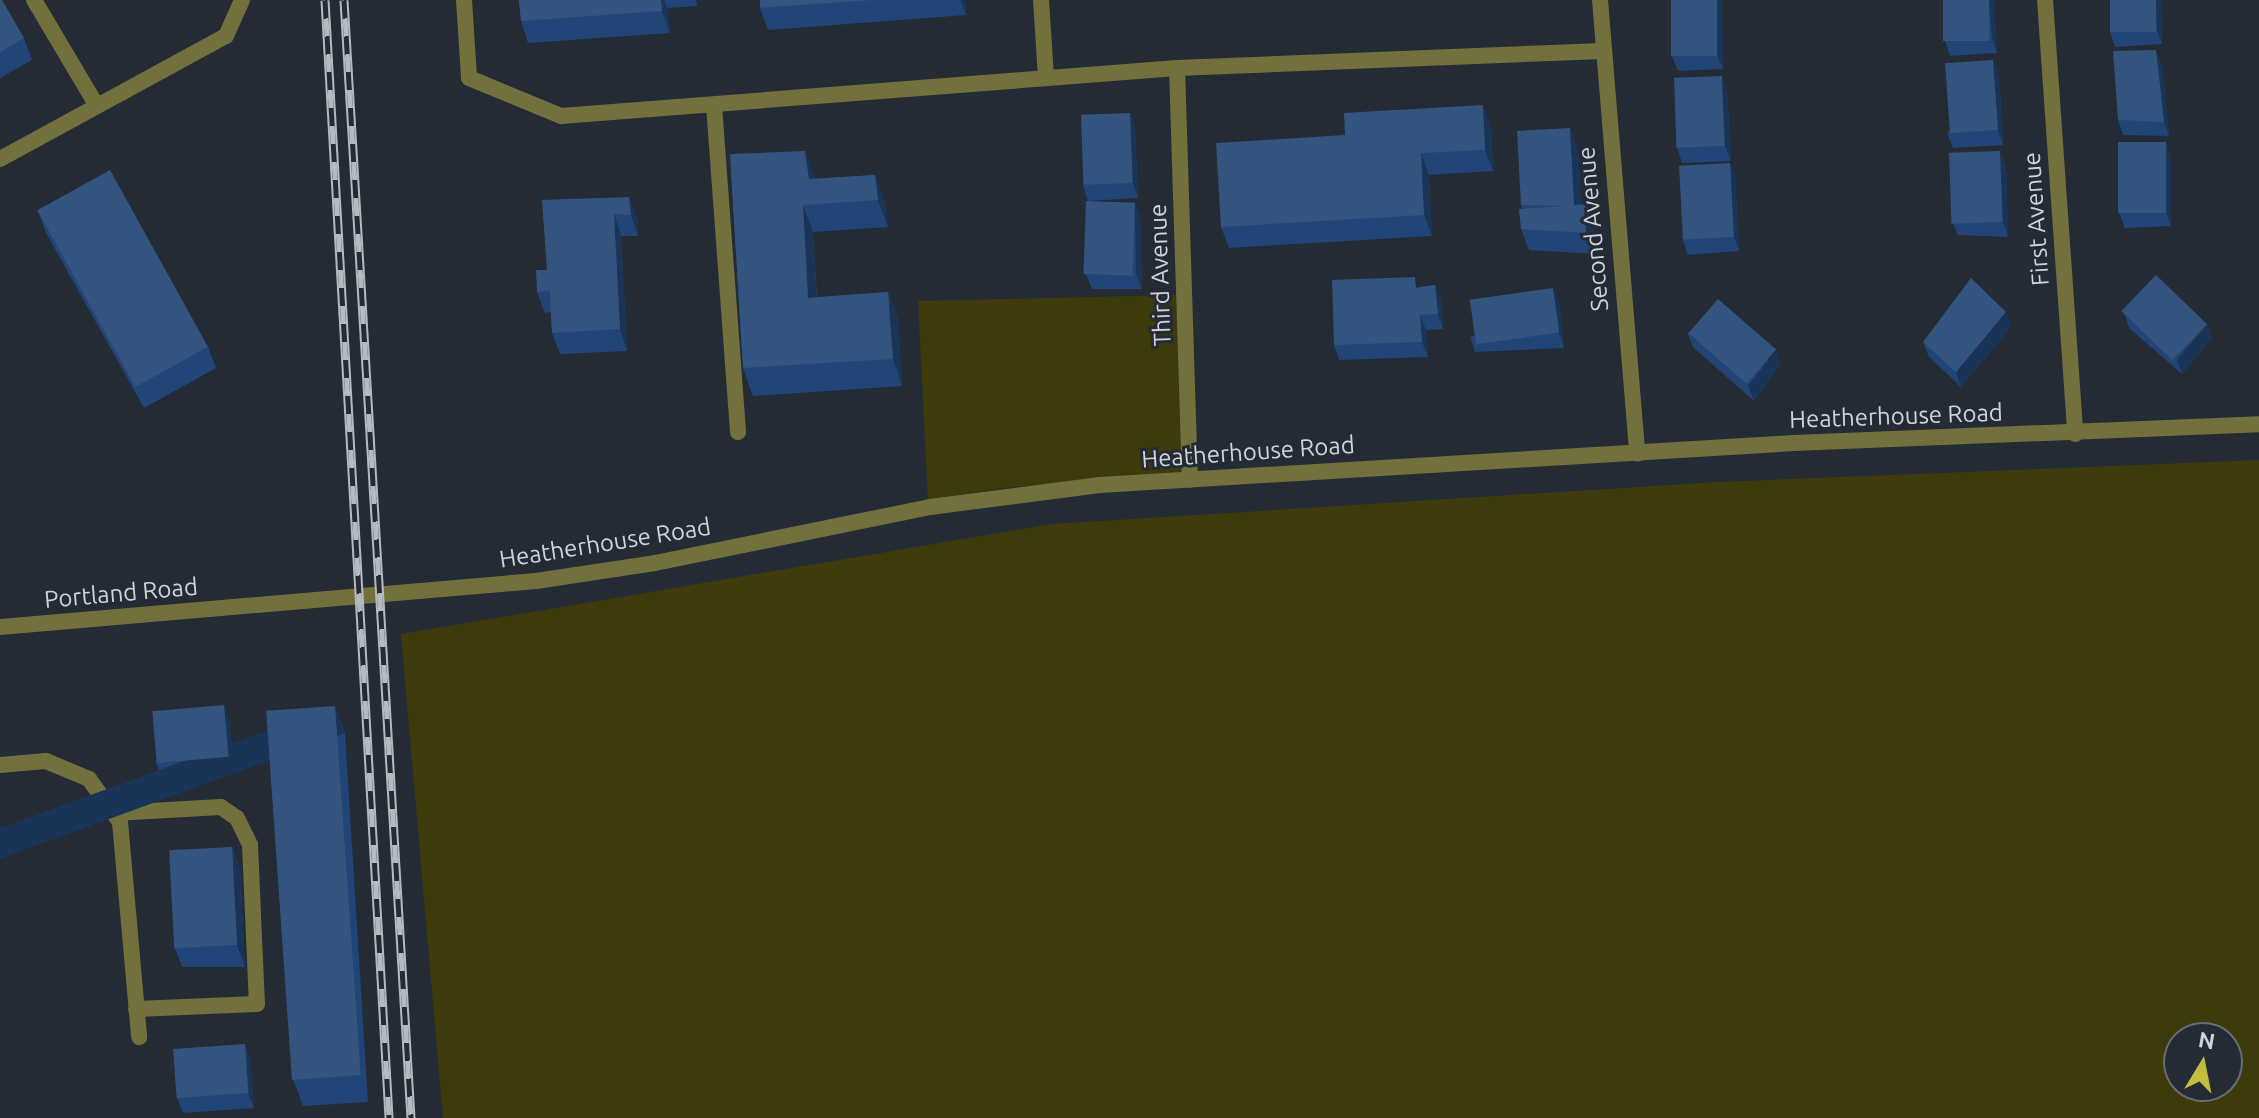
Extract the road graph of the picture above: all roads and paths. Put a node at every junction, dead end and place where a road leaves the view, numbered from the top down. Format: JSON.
{"nodes":[{"id":1,"x":34,"y":0,"type":"edge"},
{"id":2,"x":242,"y":0,"type":"edge"},
{"id":3,"x":464,"y":0,"type":"edge"},
{"id":4,"x":1041,"y":0,"type":"edge"},
{"id":5,"x":1600,"y":0,"type":"edge"},
{"id":6,"x":2045,"y":0,"type":"edge"},
{"id":7,"x":1603,"y":51,"type":"junction"},
{"id":8,"x":1177,"y":68,"type":"junction"},
{"id":9,"x":1046,"y":78,"type":"junction"},
{"id":10,"x":714,"y":105,"type":"junction"},
{"id":11,"x":97,"y":106,"type":"junction"},
{"id":12,"x":0,"y":159,"type":"edge"},
{"id":13,"x":2259,"y":424,"type":"edge"},
{"id":14,"x":738,"y":432,"type":"dead end"},
{"id":15,"x":2075,"y":434,"type":"junction"},
{"id":16,"x":1637,"y":453,"type":"junction"},
{"id":17,"x":1190,"y":480,"type":"junction"},
{"id":18,"x":248,"y":605,"type":"joint"},
{"id":19,"x":0,"y":616,"type":"edge"},
{"id":20,"x":29,"y":625,"type":"junction"},
{"id":21,"x":0,"y":627,"type":"edge"},
{"id":22,"x":0,"y":765,"type":"edge"},
{"id":23,"x":114,"y":813,"type":"junction"},
{"id":24,"x":136,"y":1009,"type":"junction"},
{"id":25,"x":139,"y":1037,"type":"dead end"}],
"edges":[{"from":1,"to":11,"type":"street"},
{"from":2,"to":11,"type":"street"},
{"from":3,"to":10,"type":"street"},
{"from":4,"to":9,"type":"street"},
{"from":5,"to":7,"type":"street","name":"Second Avenue"},
{"from":6,"to":15,"type":"street","name":"First Avenue"},
{"from":7,"to":8,"type":"street"},
{"from":7,"to":16,"type":"street","name":"Second Avenue"},
{"from":8,"to":9,"type":"street"},
{"from":8,"to":17,"type":"street","name":"Third Avenue"},
{"from":9,"to":10,"type":"street"},
{"from":10,"to":14,"type":"street"},
{"from":11,"to":12,"type":"street"},
{"from":13,"to":15,"type":"street","name":"Heatherhouse Road"},
{"from":15,"to":16,"type":"street","name":"Heatherhouse Road"},
{"from":16,"to":17,"type":"street","name":"Heatherhouse Road"},
{"from":17,"to":18,"type":"street","name":"Heatherhouse Road"},
{"from":18,"to":20,"type":"street","name":"Portland Road"},
{"from":19,"to":20,"type":"street","name":"Portland Road"},
{"from":20,"to":21,"type":"street"},
{"from":22,"to":23,"type":"street"},
{"from":23,"to":24,"type":"street"},
{"from":23,"to":24,"type":"street"},
{"from":24,"to":25,"type":"street"}]}
